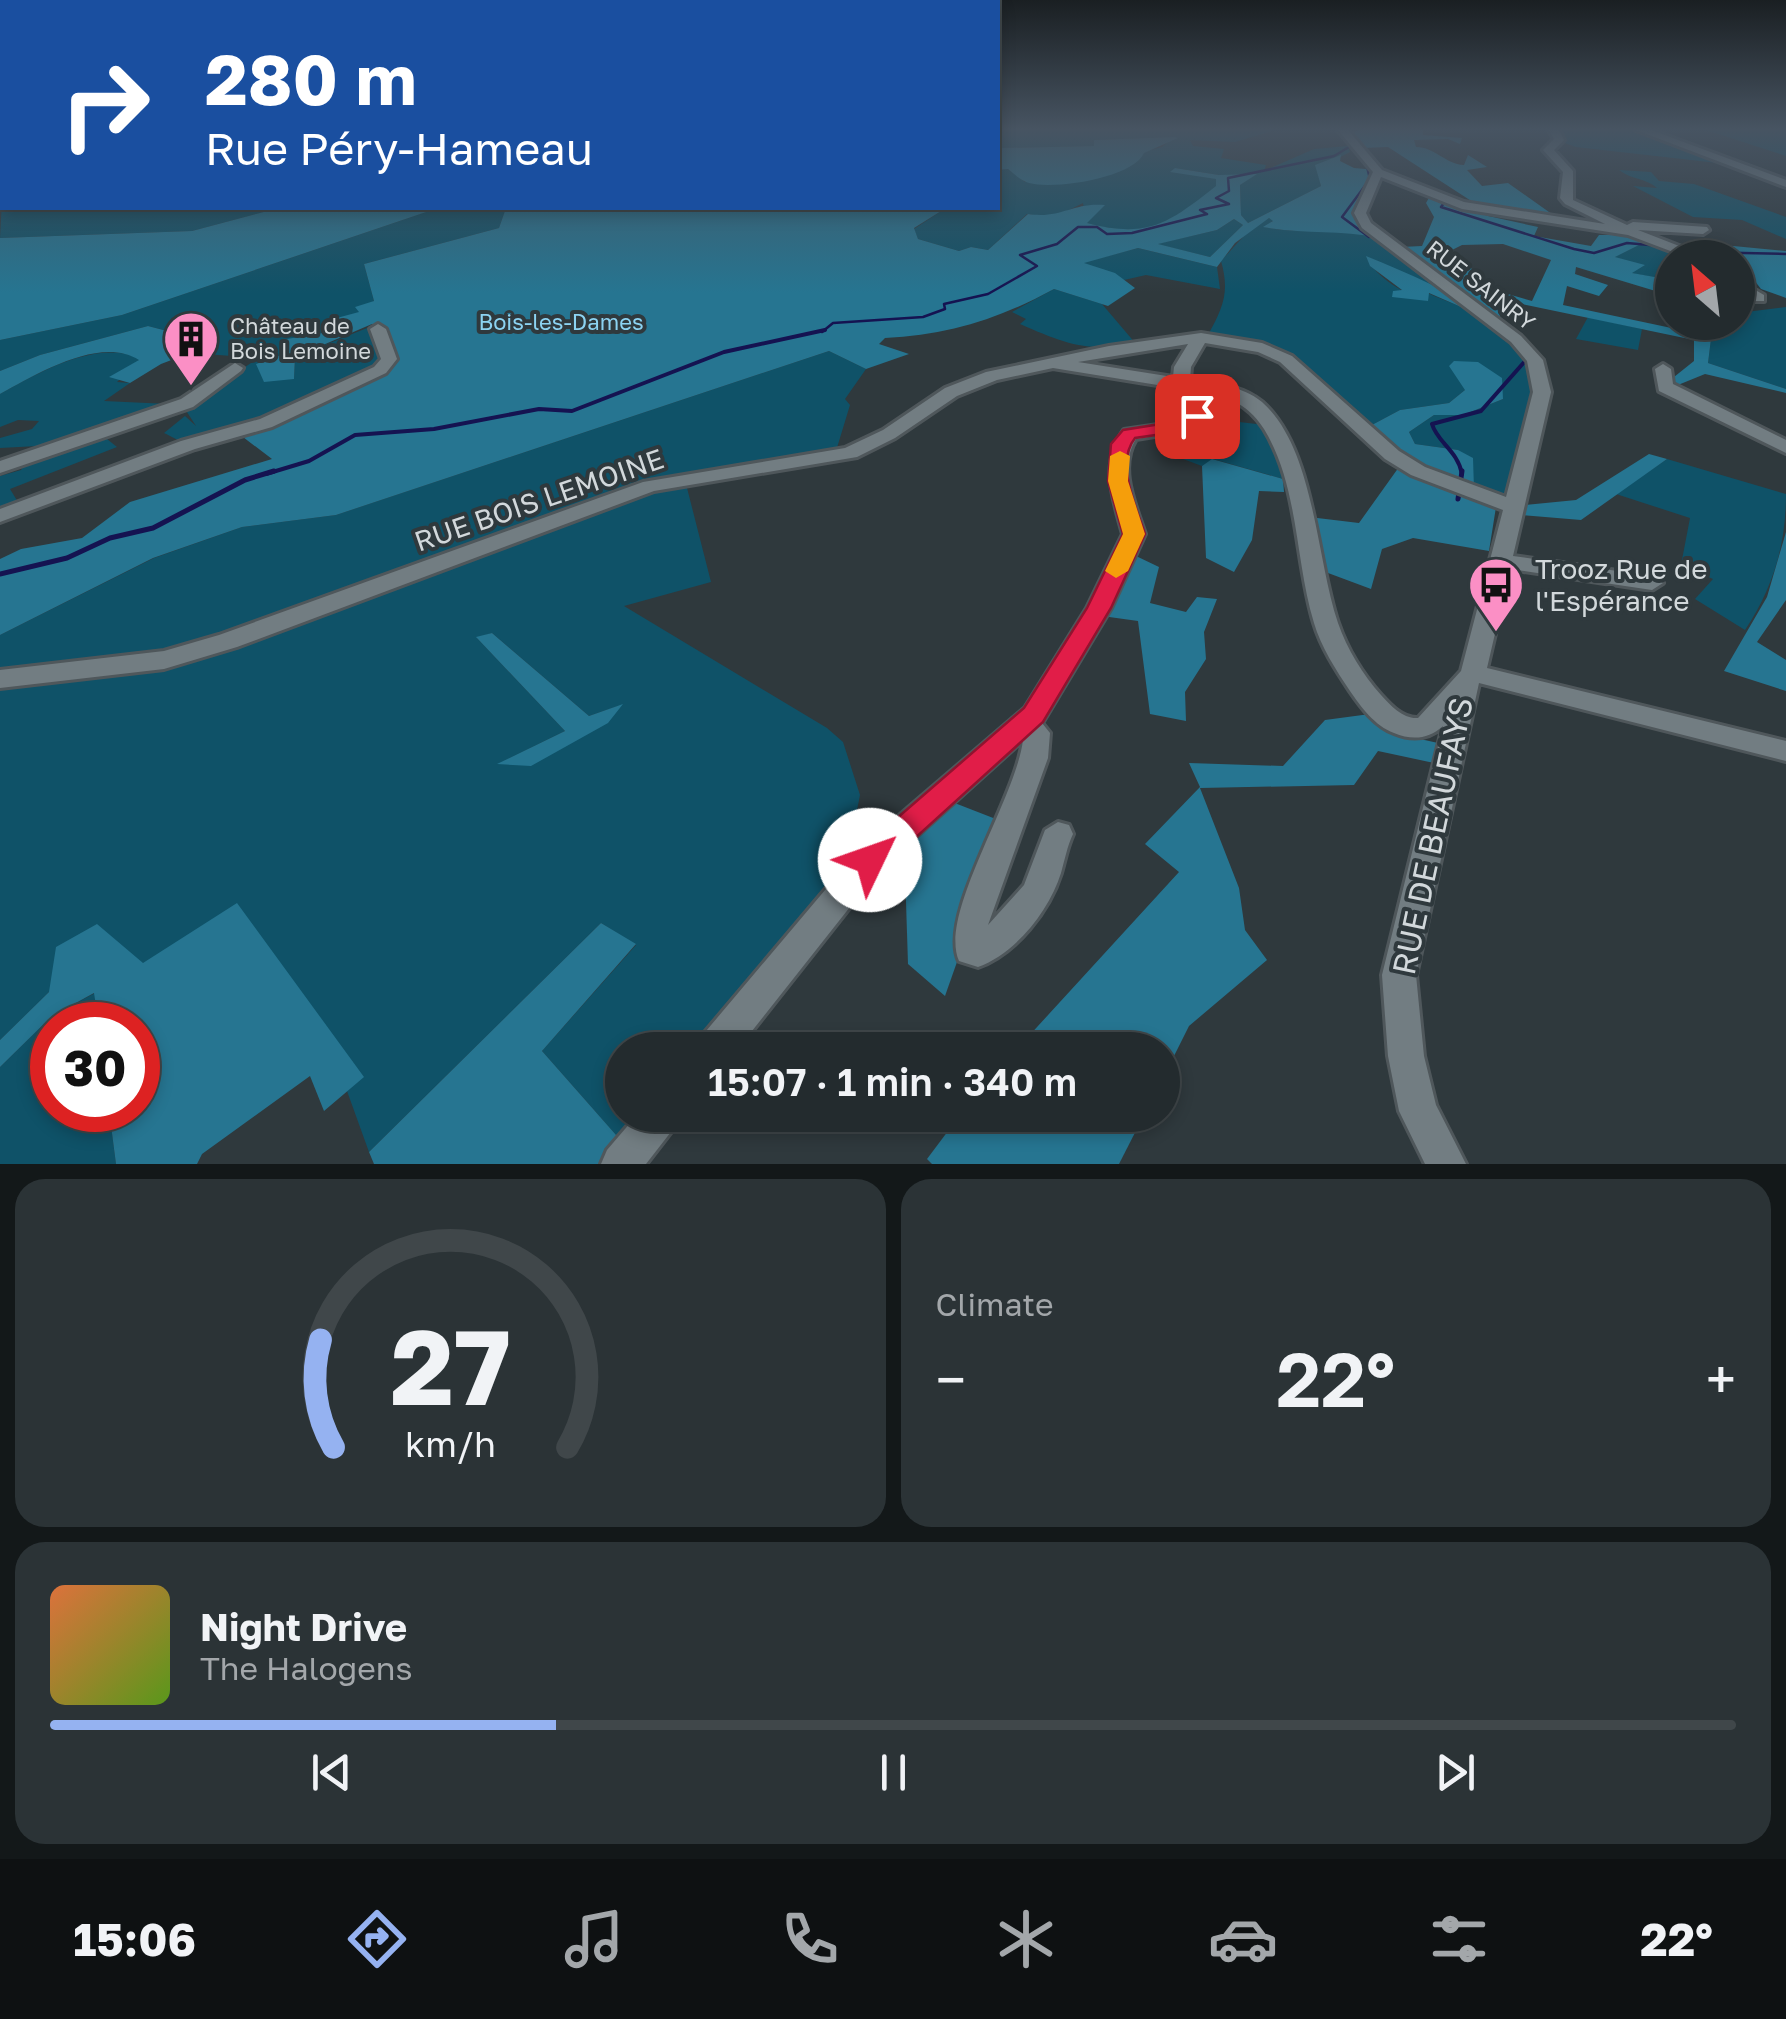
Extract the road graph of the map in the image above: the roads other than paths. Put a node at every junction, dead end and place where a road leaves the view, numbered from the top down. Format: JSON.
{"nodes":[{"id":1,"x":1373,"y":184,"type":"edge"},
{"id":2,"x":1408,"y":184,"type":"edge"},
{"id":3,"x":1567,"y":184,"type":"edge"},
{"id":4,"x":1621,"y":228,"type":"junction"},
{"id":5,"x":1703,"y":230,"type":"dead end"},
{"id":6,"x":1655,"y":240,"type":"edge"},
{"id":7,"x":1755,"y":295,"type":"edge"},
{"id":8,"x":1759,"y":298,"type":"dead end"},
{"id":9,"x":378,"y":329,"type":"dead end"},
{"id":10,"x":1201,"y":338,"type":"junction"},
{"id":11,"x":1052,"y":363,"type":"junction"},
{"id":12,"x":235,"y":368,"type":"dead end"},
{"id":13,"x":1663,"y":368,"type":"dead end"},
{"id":14,"x":1180,"y":384,"type":"junction"},
{"id":15,"x":1786,"y":447,"type":"edge"},
{"id":16,"x":0,"y":467,"type":"edge"},
{"id":17,"x":1514,"y":507,"type":"junction"},
{"id":18,"x":0,"y":516,"type":"edge"},
{"id":19,"x":1501,"y":561,"type":"junction"},
{"id":20,"x":1652,"y":583,"type":"dead end"},
{"id":21,"x":1470,"y":677,"type":"junction"},
{"id":22,"x":0,"y":679,"type":"edge"},
{"id":23,"x":1025,"y":723,"type":"junction"},
{"id":24,"x":1786,"y":751,"type":"edge"},
{"id":25,"x":1058,"y":834,"type":"dead end"},
{"id":26,"x":729,"y":1032,"type":"edge"},
{"id":27,"x":647,"y":1132,"type":"edge"},
{"id":28,"x":622,"y":1164,"type":"edge"},
{"id":29,"x":1446,"y":1164,"type":"edge"}],
"edges":[{"from":1,"to":17,"type":"street","name":"RUE SAINRY"},
{"from":2,"to":4,"type":"street"},
{"from":3,"to":4,"type":"street"},
{"from":4,"to":5,"type":"street"},
{"from":4,"to":6,"type":"street"},
{"from":7,"to":8,"type":"street"},
{"from":9,"to":18,"type":"street"},
{"from":10,"to":11,"type":"street","name":"RUE BOIS LEMOINE"},
{"from":10,"to":14,"type":"street"},
{"from":10,"to":17,"type":"street","name":"RUE BOIS LEMOINE"},
{"from":11,"to":14,"type":"street"},
{"from":11,"to":22,"type":"street","name":"RUE BOIS LEMOINE"},
{"from":12,"to":16,"type":"street"},
{"from":13,"to":15,"type":"street"},
{"from":14,"to":21,"type":"street"},
{"from":14,"to":23,"type":"street"},
{"from":17,"to":19,"type":"street","name":"RUE DE BEAUFAYS"},
{"from":19,"to":20,"type":"street"},
{"from":19,"to":21,"type":"street","name":"RUE DE BEAUFAYS"},
{"from":21,"to":24,"type":"street"},
{"from":21,"to":29,"type":"street","name":"RUE DE BEAUFAYS"},
{"from":23,"to":25,"type":"street"},
{"from":23,"to":26,"type":"street"},
{"from":27,"to":28,"type":"street"}]}
